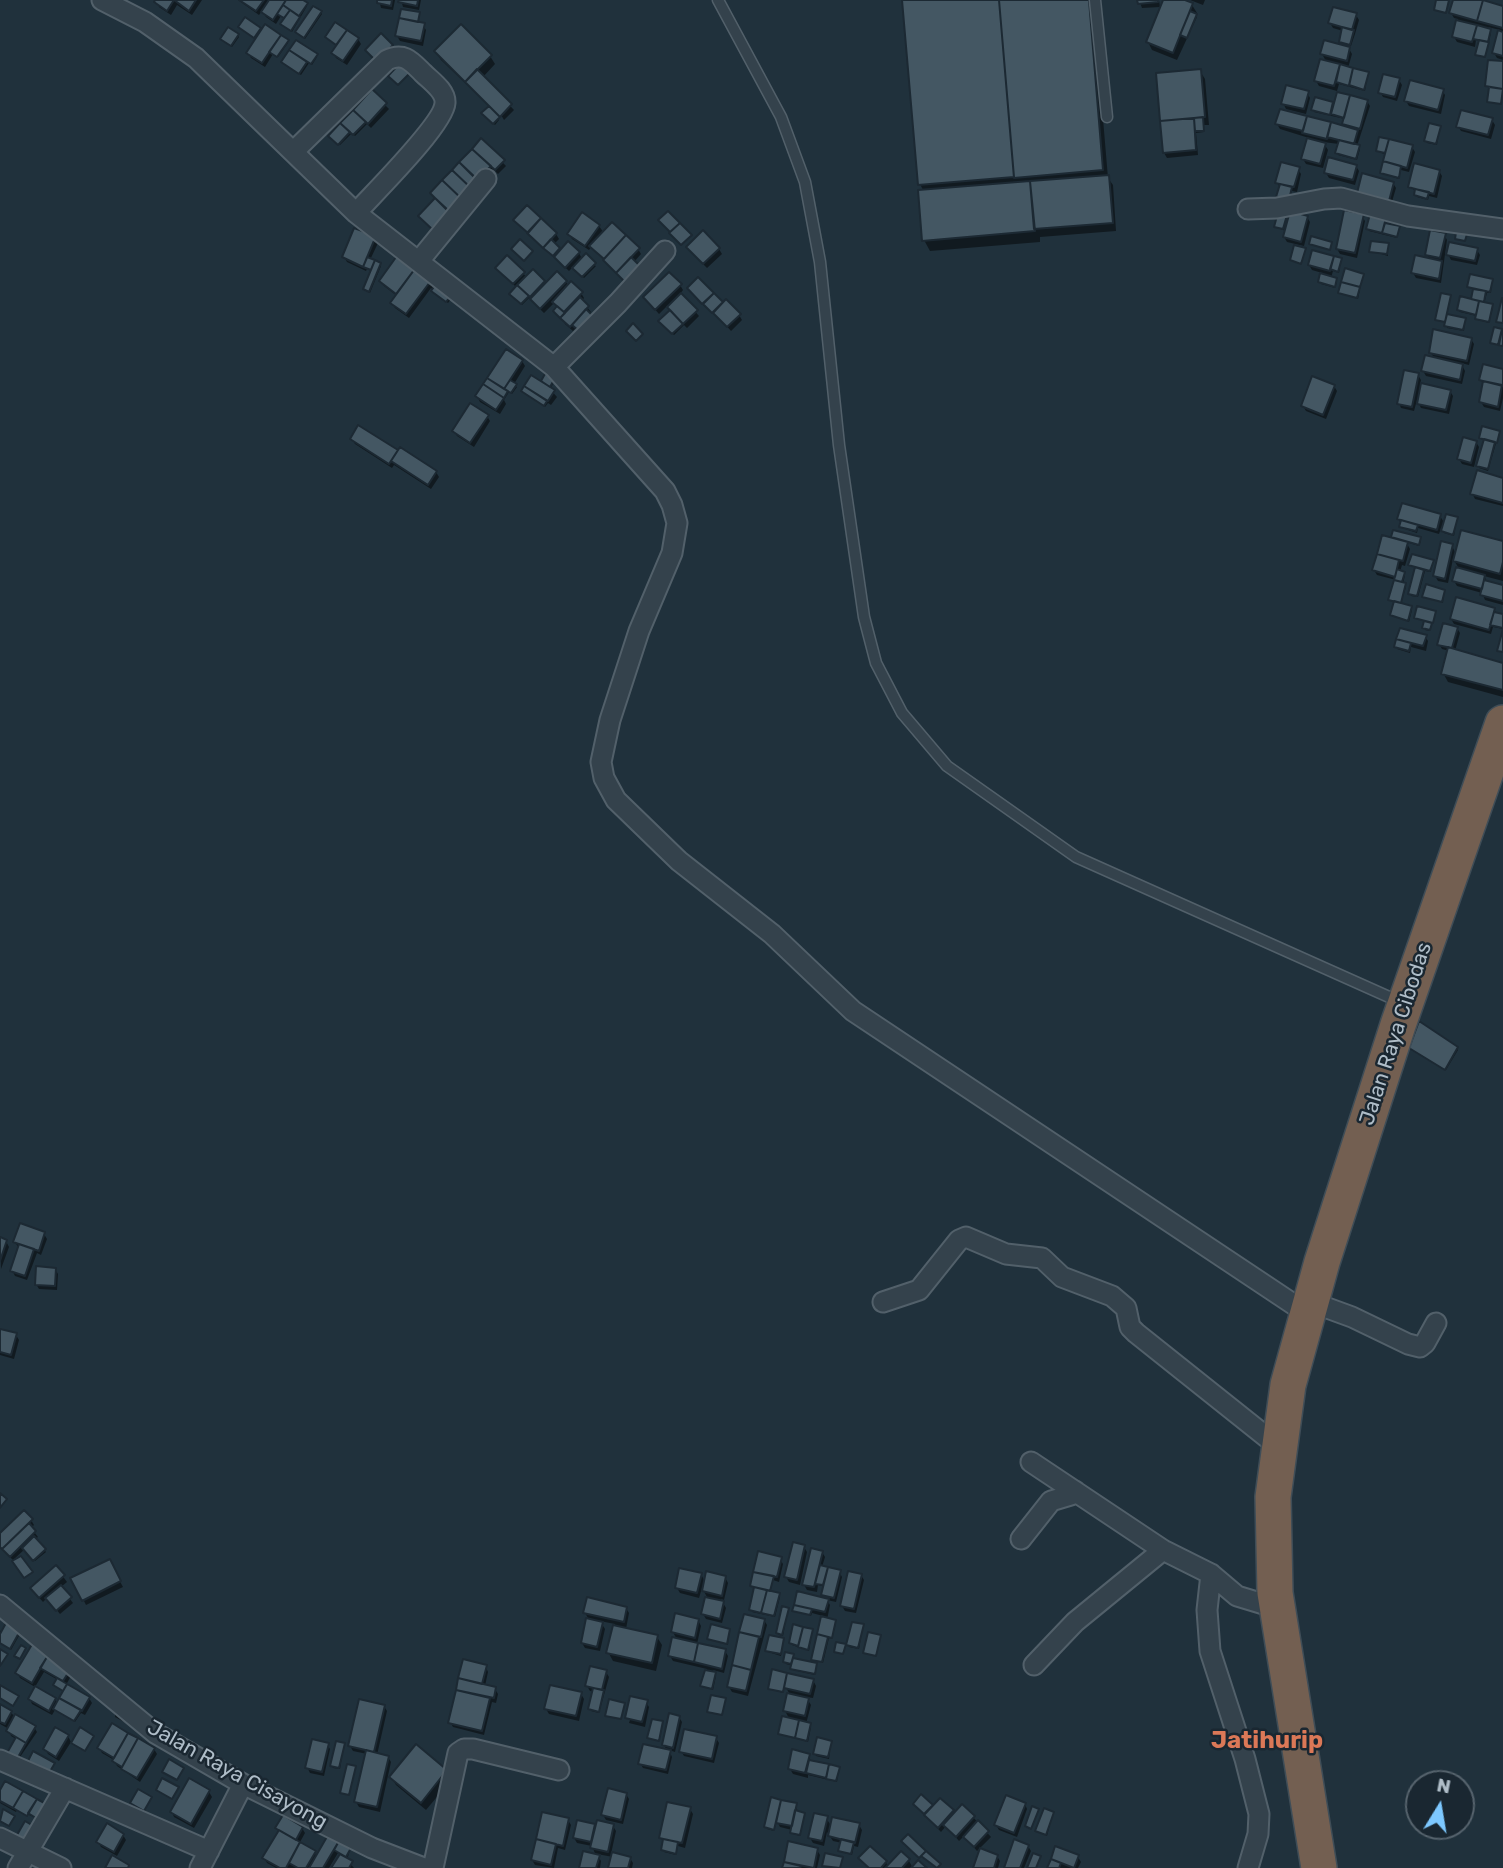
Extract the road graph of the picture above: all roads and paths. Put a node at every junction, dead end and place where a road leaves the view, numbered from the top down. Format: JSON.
{"nodes":[{"id":1,"x":102,"y":0,"type":"edge"},
{"id":2,"x":1095,"y":0,"type":"edge"},
{"id":3,"x":720,"y":1,"type":"edge"},
{"id":4,"x":1107,"y":117,"type":"dead end"},
{"id":5,"x":293,"y":151,"type":"junction"},
{"id":6,"x":486,"y":179,"type":"dead end"},
{"id":7,"x":1248,"y":209,"type":"dead end"},
{"id":8,"x":356,"y":213,"type":"junction"},
{"id":9,"x":1503,"y":229,"type":"edge"},
{"id":10,"x":665,"y":251,"type":"dead end"},
{"id":11,"x":419,"y":261,"type":"junction"},
{"id":12,"x":554,"y":367,"type":"junction"},
{"id":13,"x":1503,"y":723,"type":"edge"},
{"id":14,"x":1405,"y":1004,"type":"junction"},
{"id":15,"x":883,"y":1303,"type":"dead end"},
{"id":16,"x":1306,"y":1321,"type":"junction"},
{"id":17,"x":1436,"y":1323,"type":"dead end"},
{"id":18,"x":1279,"y":1447,"type":"junction"},
{"id":19,"x":1031,"y":1462,"type":"dead end"},
{"id":20,"x":1075,"y":1491,"type":"junction"},
{"id":21,"x":1021,"y":1539,"type":"dead end"},
{"id":22,"x":1163,"y":1550,"type":"junction"},
{"id":23,"x":1211,"y":1574,"type":"junction"},
{"id":24,"x":0,"y":1605,"type":"edge"},
{"id":25,"x":1279,"y":1617,"type":"junction"},
{"id":26,"x":1034,"y":1665,"type":"dead end"},
{"id":27,"x":0,"y":1760,"type":"edge"},
{"id":28,"x":559,"y":1770,"type":"dead end"},
{"id":29,"x":243,"y":1784,"type":"junction"},
{"id":30,"x":65,"y":1787,"type":"junction"},
{"id":31,"x":0,"y":1838,"type":"edge"},
{"id":32,"x":205,"y":1859,"type":"edge"},
{"id":33,"x":22,"y":1860,"type":"edge"},
{"id":34,"x":61,"y":1868,"type":"edge"},
{"id":35,"x":424,"y":1868,"type":"edge"},
{"id":36,"x":433,"y":1868,"type":"edge"},
{"id":37,"x":1248,"y":1868,"type":"edge"},
{"id":38,"x":1319,"y":1868,"type":"edge"}],
"edges":[{"from":1,"to":5,"type":"street"},
{"from":2,"to":4,"type":"lane"},
{"from":3,"to":14,"type":"lane"},
{"from":5,"to":8,"type":"street"},
{"from":5,"to":8,"type":"street"},
{"from":6,"to":11,"type":"street"},
{"from":7,"to":9,"type":"street"},
{"from":8,"to":11,"type":"street"},
{"from":10,"to":12,"type":"street"},
{"from":11,"to":12,"type":"street"},
{"from":12,"to":16,"type":"street"},
{"from":13,"to":14,"type":"highway","name":"Jalan Raya Cibodas"},
{"from":14,"to":16,"type":"highway","name":"Jalan Raya Cibodas"},
{"from":15,"to":18,"type":"street"},
{"from":16,"to":17,"type":"street"},
{"from":16,"to":18,"type":"highway","name":"Jalan Raya Cibodas"},
{"from":18,"to":25,"type":"highway","name":"Jalan Raya Cibodas"},
{"from":19,"to":20,"type":"street"},
{"from":20,"to":21,"type":"street"},
{"from":20,"to":22,"type":"street"},
{"from":22,"to":23,"type":"street"},
{"from":22,"to":26,"type":"street"},
{"from":23,"to":25,"type":"street"},
{"from":23,"to":37,"type":"street"},
{"from":24,"to":29,"type":"street","name":"Jalan Raya Cisayong"},
{"from":25,"to":38,"type":"highway","name":"Jalan Raya Cibodas"},
{"from":27,"to":30,"type":"street"},
{"from":28,"to":36,"type":"street"},
{"from":29,"to":32,"type":"street"},
{"from":29,"to":35,"type":"street","name":"Jalan Raya Cisayong"},
{"from":30,"to":32,"type":"street"},
{"from":30,"to":33,"type":"street"},
{"from":31,"to":33,"type":"street"},
{"from":33,"to":34,"type":"street"}]}
